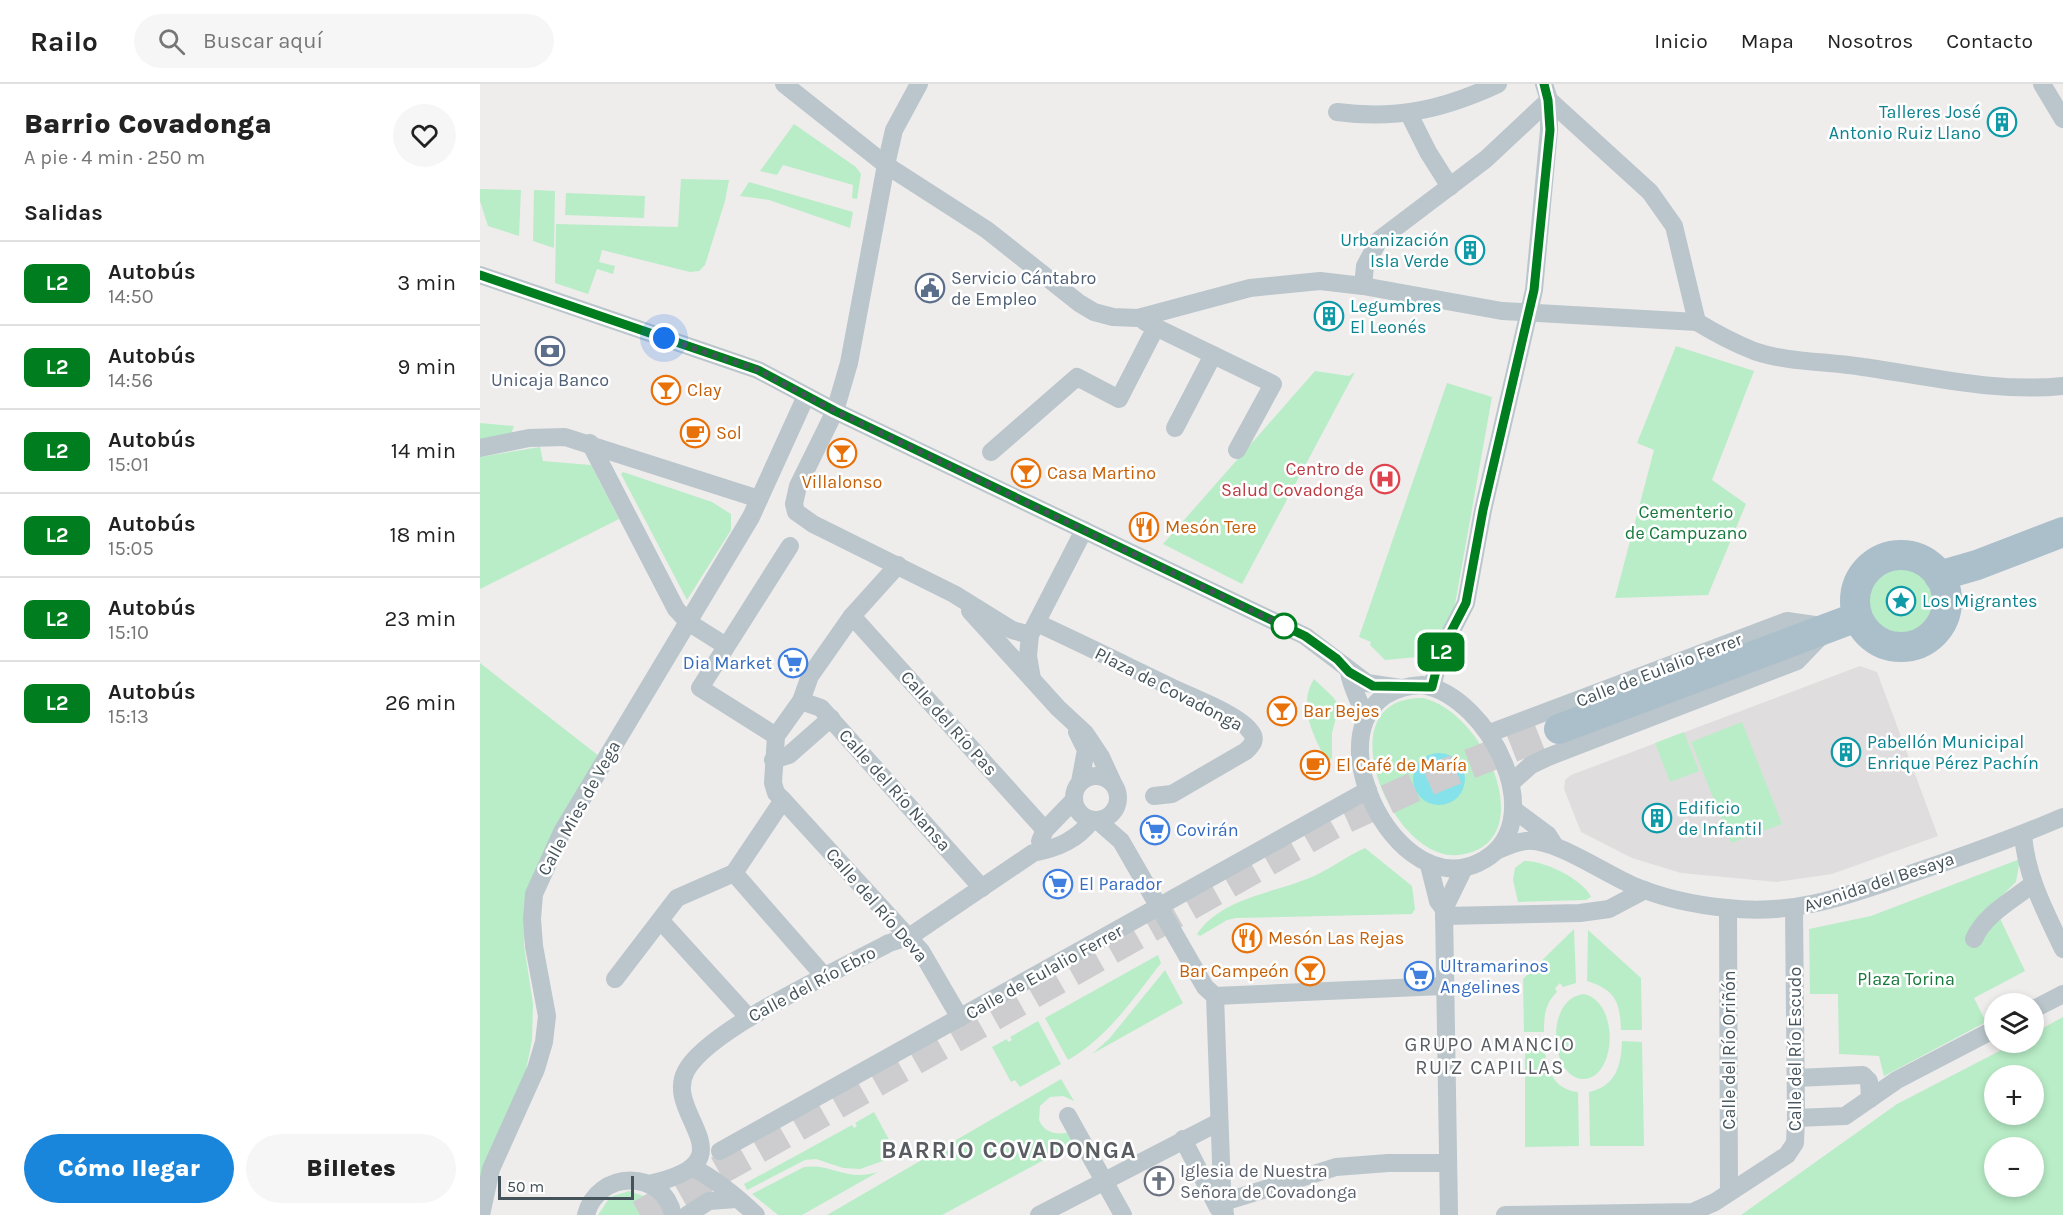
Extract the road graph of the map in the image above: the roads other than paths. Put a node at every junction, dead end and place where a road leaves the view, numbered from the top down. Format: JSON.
{"nodes":[{"id":1,"x":919,"y":84,"type":"edge"},
{"id":2,"x":1498,"y":84,"type":"edge"},
{"id":3,"x":2042,"y":84,"type":"edge"},
{"id":4,"x":788,"y":87,"type":"edge"},
{"id":5,"x":1546,"y":92,"type":"edge"},
{"id":6,"x":1337,"y":112,"type":"dead end"},
{"id":7,"x":1409,"y":114,"type":"junction"},
{"id":8,"x":2063,"y":119,"type":"edge"},
{"id":9,"x":886,"y":165,"type":"junction"},
{"id":10,"x":1450,"y":187,"type":"junction"},
{"id":11,"x":480,"y":275,"type":"edge"},
{"id":12,"x":1363,"y":286,"type":"junction"},
{"id":13,"x":1529,"y":312,"type":"junction"},
{"id":14,"x":1138,"y":318,"type":"junction"},
{"id":15,"x":1697,"y":322,"type":"junction"},
{"id":16,"x":1156,"y":327,"type":"junction"},
{"id":17,"x":1213,"y":355,"type":"junction"},
{"id":18,"x":2063,"y":386,"type":"edge"},
{"id":19,"x":806,"y":396,"type":"junction"},
{"id":20,"x":835,"y":411,"type":"junction"},
{"id":21,"x":1175,"y":428,"type":"dead end"},
{"id":22,"x":590,"y":443,"type":"junction"},
{"id":23,"x":480,"y":448,"type":"edge"},
{"id":24,"x":1237,"y":450,"type":"dead end"},
{"id":25,"x":991,"y":452,"type":"dead end"},
{"id":26,"x":759,"y":499,"type":"junction"},
{"id":27,"x":1084,"y":530,"type":"junction"},
{"id":28,"x":2063,"y":532,"type":"edge"},
{"id":29,"x":790,"y":546,"type":"dead end"},
{"id":30,"x":2063,"y":549,"type":"edge"},
{"id":31,"x":898,"y":565,"type":"junction"},
{"id":32,"x":1943,"y":588,"type":"junction"},
{"id":33,"x":954,"y":594,"type":"junction"},
{"id":34,"x":852,"y":616,"type":"junction"},
{"id":35,"x":688,"y":622,"type":"junction"},
{"id":36,"x":1844,"y":622,"type":"junction"},
{"id":37,"x":1033,"y":629,"type":"junction"},
{"id":38,"x":726,"y":646,"type":"junction"},
{"id":39,"x":1349,"y":672,"type":"junction"},
{"id":40,"x":1032,"y":679,"type":"junction"},
{"id":41,"x":1432,"y":687,"type":"junction"},
{"id":42,"x":1401,"y":688,"type":"junction"},
{"id":43,"x":801,"y":701,"type":"junction"},
{"id":44,"x":831,"y":718,"type":"junction"},
{"id":45,"x":1365,"y":719,"type":"junction"},
{"id":46,"x":1074,"y":725,"type":"junction"},
{"id":47,"x":1559,"y":729,"type":"tunnel mouth"},
{"id":48,"x":1490,"y":733,"type":"junction"},
{"id":49,"x":776,"y":736,"type":"junction"},
{"id":50,"x":773,"y":760,"type":"junction"},
{"id":51,"x":1080,"y":782,"type":"junction"},
{"id":52,"x":1113,"y":783,"type":"junction"},
{"id":53,"x":1511,"y":783,"type":"junction"},
{"id":54,"x":1368,"y":790,"type":"junction"},
{"id":55,"x":1154,"y":796,"type":"dead end"},
{"id":56,"x":783,"y":800,"type":"junction"},
{"id":57,"x":1074,"y":800,"type":"junction"},
{"id":58,"x":1117,"y":804,"type":"junction"},
{"id":59,"x":1513,"y":809,"type":"junction"},
{"id":60,"x":2063,"y":818,"type":"edge"},
{"id":61,"x":1095,"y":820,"type":"junction"},
{"id":62,"x":1045,"y":830,"type":"junction"},
{"id":63,"x":2023,"y":834,"type":"junction"},
{"id":64,"x":1121,"y":841,"type":"junction"},
{"id":65,"x":1555,"y":846,"type":"junction"},
{"id":66,"x":1496,"y":851,"type":"junction"},
{"id":67,"x":1033,"y":854,"type":"junction"},
{"id":68,"x":1430,"y":865,"type":"junction"},
{"id":69,"x":1464,"y":868,"type":"junction"},
{"id":70,"x":734,"y":873,"type":"junction"},
{"id":71,"x":2032,"y":884,"type":"junction"},
{"id":72,"x":982,"y":888,"type":"junction"},
{"id":73,"x":1645,"y":890,"type":"junction"},
{"id":74,"x":1159,"y":908,"type":"junction"},
{"id":75,"x":1728,"y":908,"type":"junction"},
{"id":76,"x":1794,"y":909,"type":"junction"},
{"id":77,"x":1444,"y":913,"type":"junction"},
{"id":78,"x":661,"y":921,"type":"junction"},
{"id":79,"x":909,"y":937,"type":"junction"},
{"id":80,"x":1974,"y":939,"type":"dead end"},
{"id":81,"x":2063,"y":949,"type":"edge"},
{"id":82,"x":825,"y":977,"type":"junction"},
{"id":83,"x":615,"y":979,"type":"dead end"},
{"id":84,"x":1443,"y":986,"type":"junction"},
{"id":85,"x":2063,"y":994,"type":"edge"},
{"id":86,"x":1215,"y":996,"type":"junction"},
{"id":87,"x":2044,"y":1004,"type":"edge"},
{"id":88,"x":749,"y":1018,"type":"junction"},
{"id":89,"x":960,"y":1018,"type":"junction"},
{"id":90,"x":1984,"y":1035,"type":"edge"},
{"id":91,"x":1796,"y":1078,"type":"junction"},
{"id":92,"x":1870,"y":1099,"type":"junction"},
{"id":93,"x":1068,"y":1116,"type":"dead end"},
{"id":94,"x":1796,"y":1118,"type":"junction"},
{"id":95,"x":1219,"y":1122,"type":"junction"},
{"id":96,"x":1184,"y":1139,"type":"junction"},
{"id":97,"x":720,"y":1151,"type":"dead end"},
{"id":98,"x":1448,"y":1163,"type":"junction"},
{"id":99,"x":692,"y":1167,"type":"junction"},
{"id":100,"x":1104,"y":1180,"type":"junction"},
{"id":101,"x":649,"y":1184,"type":"junction"},
{"id":102,"x":1729,"y":1192,"type":"junction"},
{"id":103,"x":736,"y":1199,"type":"junction"},
{"id":104,"x":1224,"y":1211,"type":"edge"},
{"id":105,"x":481,"y":1215,"type":"edge"},
{"id":106,"x":586,"y":1215,"type":"edge"},
{"id":107,"x":673,"y":1215,"type":"edge"},
{"id":108,"x":687,"y":1215,"type":"edge"},
{"id":109,"x":756,"y":1215,"type":"edge"},
{"id":110,"x":1039,"y":1215,"type":"edge"},
{"id":111,"x":1123,"y":1215,"type":"edge"},
{"id":112,"x":1449,"y":1215,"type":"edge"},
{"id":113,"x":1505,"y":1215,"type":"edge"}],
"edges":[{"from":1,"to":9,"type":"street"},
{"from":2,"to":7,"type":"street"},
{"from":3,"to":8,"type":"street"},
{"from":4,"to":9,"type":"street"},
{"from":5,"to":10,"type":"street"},
{"from":5,"to":13,"type":"street"},
{"from":5,"to":15,"type":"street"},
{"from":6,"to":7,"type":"street"},
{"from":7,"to":10,"type":"street"},
{"from":9,"to":14,"type":"street"},
{"from":9,"to":20,"type":"street"},
{"from":10,"to":12,"type":"street"},
{"from":11,"to":19,"type":"street"},
{"from":12,"to":13,"type":"street"},
{"from":12,"to":14,"type":"street"},
{"from":13,"to":15,"type":"street"},
{"from":13,"to":41,"type":"street"},
{"from":14,"to":16,"type":"street"},
{"from":15,"to":18,"type":"street"},
{"from":16,"to":17,"type":"street"},
{"from":16,"to":25,"type":"street"},
{"from":17,"to":21,"type":"street"},
{"from":17,"to":24,"type":"street"},
{"from":19,"to":20,"type":"street"},
{"from":19,"to":26,"type":"street","name":"Calle Mies de Vega"},
{"from":20,"to":27,"type":"street"},
{"from":20,"to":31,"type":"street","name":"Plaza de Covadonga"},
{"from":22,"to":23,"type":"street"},
{"from":22,"to":26,"type":"street"},
{"from":22,"to":35,"type":"street"},
{"from":26,"to":35,"type":"street","name":"Calle Mies de Vega"},
{"from":27,"to":37,"type":"street"},
{"from":27,"to":39,"type":"street"},
{"from":28,"to":32,"type":"main road"},
{"from":29,"to":38,"type":"street"},
{"from":30,"to":32,"type":"main road"},
{"from":31,"to":33,"type":"street","name":"Plaza de Covadonga"},
{"from":31,"to":34,"type":"street"},
{"from":32,"to":36,"type":"main road"},
{"from":32,"to":36,"type":"main road"},
{"from":33,"to":37,"type":"street","name":"Plaza de Covadonga"},
{"from":33,"to":40,"type":"street","name":"Plaza de Covadonga"},
{"from":34,"to":43,"type":"street"},
{"from":34,"to":62,"type":"street","name":"Calle del Río Pas"},
{"from":35,"to":38,"type":"street"},
{"from":35,"to":105,"type":"street","name":"Calle Mies de Vega"},
{"from":36,"to":47,"type":"main road","name":"Calle de Eulalio Ferrer"},
{"from":36,"to":48,"type":"street","name":"Calle de Eulalio Ferrer"},
{"from":36,"to":53,"type":"street"},
{"from":37,"to":40,"type":"street"},
{"from":37,"to":55,"type":"street","name":"Plaza de Covadonga"},
{"from":38,"to":49,"type":"street"},
{"from":39,"to":42,"type":"street"},
{"from":39,"to":45,"type":"street"},
{"from":40,"to":46,"type":"street","name":"Plaza de Covadonga"},
{"from":41,"to":42,"type":"street"},
{"from":41,"to":48,"type":"street"},
{"from":42,"to":45,"type":"street"},
{"from":43,"to":44,"type":"street","name":"Calle del Río Nansa"},
{"from":43,"to":49,"type":"street"},
{"from":44,"to":50,"type":"street"},
{"from":44,"to":72,"type":"street","name":"Calle del Río Nansa"},
{"from":45,"to":54,"type":"street"},
{"from":46,"to":51,"type":"street","name":"Plaza de Covadonga"},
{"from":46,"to":52,"type":"street","name":"Plaza de Covadonga"},
{"from":48,"to":53,"type":"street"},
{"from":49,"to":50,"type":"street"},
{"from":50,"to":56,"type":"street"},
{"from":51,"to":52,"type":"street"},
{"from":51,"to":57,"type":"street","name":"Plaza de Covadonga"},
{"from":52,"to":58,"type":"street","name":"Plaza de Covadonga"},
{"from":53,"to":59,"type":"street"},
{"from":54,"to":68,"type":"street"},
{"from":54,"to":74,"type":"street","name":"Calle de Eulalio Ferrer"},
{"from":56,"to":70,"type":"street"},
{"from":56,"to":79,"type":"street","name":"Calle del Río Deva"},
{"from":57,"to":61,"type":"street"},
{"from":57,"to":62,"type":"street","name":"Calle del Río Ebro"},
{"from":58,"to":61,"type":"street"},
{"from":58,"to":64,"type":"street","name":"Plaza de Covadonga"},
{"from":59,"to":65,"type":"street"},
{"from":59,"to":66,"type":"street"},
{"from":60,"to":63,"type":"street","name":"Avenida del Besaya"},
{"from":61,"to":64,"type":"street"},
{"from":61,"to":67,"type":"street","name":"Calle del Río Ebro"},
{"from":62,"to":67,"type":"street","name":"Calle del Río Ebro"},
{"from":63,"to":71,"type":"street"},
{"from":63,"to":76,"type":"street","name":"Avenida del Besaya"},
{"from":64,"to":74,"type":"street"},
{"from":65,"to":66,"type":"street"},
{"from":65,"to":73,"type":"street","name":"Avenida del Besaya"},
{"from":66,"to":69,"type":"street"},
{"from":67,"to":72,"type":"street","name":"Calle del Río Ebro"},
{"from":68,"to":69,"type":"street"},
{"from":68,"to":77,"type":"street"},
{"from":69,"to":77,"type":"street"},
{"from":70,"to":78,"type":"street"},
{"from":70,"to":82,"type":"street"},
{"from":71,"to":80,"type":"street"},
{"from":71,"to":81,"type":"street"},
{"from":72,"to":79,"type":"street","name":"Calle del Río Ebro"},
{"from":73,"to":75,"type":"street","name":"Avenida del Besaya"},
{"from":73,"to":77,"type":"street"},
{"from":74,"to":86,"type":"street"},
{"from":74,"to":89,"type":"street","name":"Calle de Eulalio Ferrer"},
{"from":75,"to":76,"type":"street","name":"Avenida del Besaya"},
{"from":75,"to":102,"type":"street","name":"Calle del Río Oriñón"},
{"from":76,"to":91,"type":"street","name":"Calle del Río Escudo"},
{"from":77,"to":84,"type":"street"},
{"from":78,"to":83,"type":"street"},
{"from":78,"to":88,"type":"street"},
{"from":79,"to":82,"type":"street","name":"Calle del Río Ebro"},
{"from":79,"to":89,"type":"street","name":"Calle del Río Deva"},
{"from":82,"to":88,"type":"street","name":"Calle del Río Ebro"},
{"from":84,"to":86,"type":"street"},
{"from":84,"to":98,"type":"street"},
{"from":85,"to":87,"type":"street"},
{"from":86,"to":95,"type":"street"},
{"from":88,"to":99,"type":"street","name":"Calle del Río Ebro"},
{"from":89,"to":97,"type":"street","name":"Calle de Eulalio Ferrer"},
{"from":90,"to":92,"type":"street"},
{"from":91,"to":92,"type":"street"},
{"from":91,"to":94,"type":"street","name":"Calle del Río Escudo"},
{"from":92,"to":94,"type":"street"},
{"from":93,"to":100,"type":"street"},
{"from":94,"to":102,"type":"street","name":"Calle del Río Escudo"},
{"from":95,"to":96,"type":"street"},
{"from":95,"to":104,"type":"street"},
{"from":96,"to":100,"type":"street"},
{"from":96,"to":104,"type":"street"},
{"from":98,"to":104,"type":"street"},
{"from":98,"to":112,"type":"street"},
{"from":99,"to":101,"type":"street"},
{"from":99,"to":103,"type":"street"},
{"from":100,"to":110,"type":"street"},
{"from":100,"to":111,"type":"street"},
{"from":101,"to":106,"type":"street"},
{"from":101,"to":107,"type":"street"},
{"from":102,"to":113,"type":"street","name":"Calle del Río Escudo"},
{"from":103,"to":108,"type":"street"},
{"from":103,"to":109,"type":"street"}]}
